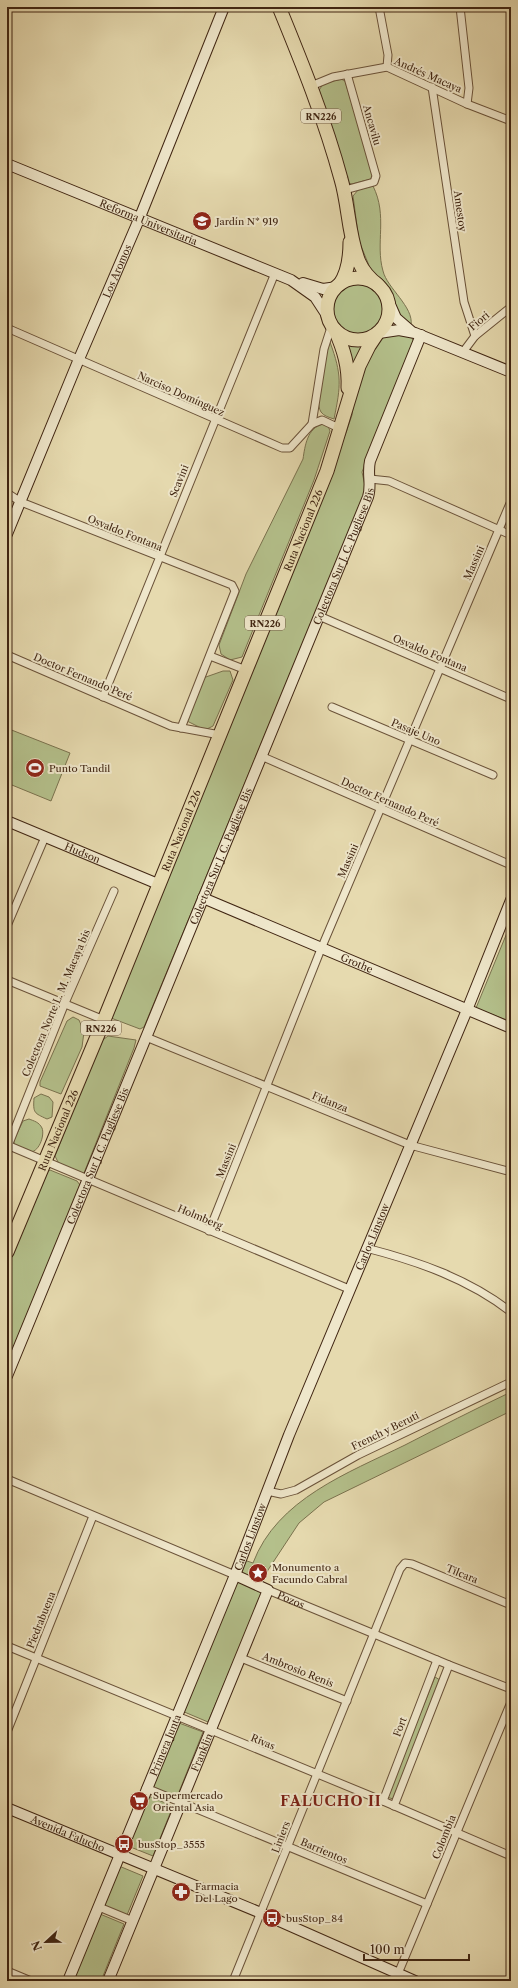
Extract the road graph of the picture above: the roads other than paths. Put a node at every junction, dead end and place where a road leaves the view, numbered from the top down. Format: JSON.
{"nodes":[{"id":1,"x":224,"y":7,"type":"edge"},
{"id":2,"x":279,"y":7,"type":"edge"},
{"id":3,"x":379,"y":7,"type":"edge"},
{"id":4,"x":460,"y":7,"type":"edge"},
{"id":5,"x":386,"y":67,"type":"junction"},
{"id":6,"x":347,"y":74,"type":"junction"},
{"id":7,"x":312,"y":86,"type":"junction"},
{"id":8,"x":432,"y":87,"type":"junction"},
{"id":9,"x":466,"y":104,"type":"junction"},
{"id":10,"x":511,"y":121,"type":"edge"},
{"id":11,"x":7,"y":164,"type":"edge"},
{"id":12,"x":345,"y":190,"type":"junction"},
{"id":13,"x":140,"y":217,"type":"junction"},
{"id":14,"x":350,"y":228,"type":"junction"},
{"id":15,"x":275,"y":273,"type":"junction"},
{"id":16,"x":291,"y":280,"type":"junction"},
{"id":17,"x":378,"y":285,"type":"junction"},
{"id":18,"x":339,"y":286,"type":"junction"},
{"id":19,"x":388,"y":300,"type":"junction"},
{"id":20,"x":511,"y":307,"type":"edge"},
{"id":21,"x":332,"y":324,"type":"junction"},
{"id":22,"x":7,"y":328,"type":"edge"},
{"id":23,"x":378,"y":333,"type":"junction"},
{"id":24,"x":418,"y":334,"type":"junction"},
{"id":25,"x":475,"y":336,"type":"junction"},
{"id":26,"x":463,"y":352,"type":"junction"},
{"id":27,"x":79,"y":359,"type":"junction"},
{"id":28,"x":511,"y":372,"type":"edge"},
{"id":29,"x":347,"y":406,"type":"junction"},
{"id":30,"x":214,"y":419,"type":"junction"},
{"id":31,"x":312,"y":424,"type":"junction"},
{"id":32,"x":341,"y":429,"type":"junction"},
{"id":33,"x":370,"y":479,"type":"junction"},
{"id":34,"x":7,"y":493,"type":"edge"},
{"id":35,"x":511,"y":501,"type":"edge"},
{"id":36,"x":21,"y":502,"type":"junction"},
{"id":37,"x":499,"y":530,"type":"junction"},
{"id":38,"x":7,"y":534,"type":"edge"},
{"id":39,"x":511,"y":535,"type":"edge"},
{"id":40,"x":159,"y":558,"type":"junction"},
{"id":41,"x":318,"y":616,"type":"junction"},
{"id":42,"x":7,"y":655,"type":"edge"},
{"id":43,"x":210,"y":656,"type":"junction"},
{"id":44,"x":439,"y":669,"type":"junction"},
{"id":45,"x":246,"y":670,"type":"junction"},
{"id":46,"x":102,"y":697,"type":"junction"},
{"id":47,"x":511,"y":699,"type":"edge"},
{"id":48,"x":332,"y":707,"type":"dead end"},
{"id":49,"x":181,"y":728,"type":"junction"},
{"id":50,"x":220,"y":735,"type":"junction"},
{"id":51,"x":409,"y":740,"type":"junction"},
{"id":52,"x":262,"y":756,"type":"junction"},
{"id":53,"x":492,"y":775,"type":"dead end"},
{"id":54,"x":381,"y":809,"type":"junction"},
{"id":55,"x":7,"y":821,"type":"edge"},
{"id":56,"x":45,"y":837,"type":"junction"},
{"id":57,"x":511,"y":865,"type":"edge"},
{"id":58,"x":158,"y":884,"type":"junction"},
{"id":59,"x":114,"y":890,"type":"dead end"},
{"id":60,"x":203,"y":898,"type":"junction"},
{"id":61,"x":511,"y":900,"type":"edge"},
{"id":62,"x":7,"y":926,"type":"edge"},
{"id":63,"x":322,"y":949,"type":"junction"},
{"id":64,"x":7,"y":980,"type":"edge"},
{"id":65,"x":65,"y":1004,"type":"junction"},
{"id":66,"x":467,"y":1010,"type":"junction"},
{"id":67,"x":104,"y":1020,"type":"junction"},
{"id":68,"x":511,"y":1028,"type":"edge"},
{"id":69,"x":146,"y":1037,"type":"junction"},
{"id":70,"x":268,"y":1087,"type":"junction"},
{"id":71,"x":410,"y":1145,"type":"junction"},
{"id":72,"x":8,"y":1146,"type":"edge"},
{"id":73,"x":44,"y":1162,"type":"junction"},
{"id":74,"x":511,"y":1172,"type":"edge"},
{"id":75,"x":88,"y":1180,"type":"junction"},
{"id":76,"x":209,"y":1231,"type":"junction"},
{"id":77,"x":366,"y":1248,"type":"junction"},
{"id":78,"x":7,"y":1252,"type":"edge"},
{"id":79,"x":349,"y":1289,"type":"junction"},
{"id":80,"x":511,"y":1312,"type":"edge"},
{"id":81,"x":7,"y":1376,"type":"edge"},
{"id":82,"x":511,"y":1382,"type":"edge"},
{"id":83,"x":7,"y":1479,"type":"edge"},
{"id":84,"x":267,"y":1491,"type":"junction"},
{"id":85,"x":93,"y":1516,"type":"junction"},
{"id":86,"x":405,"y":1563,"type":"joint"},
{"id":87,"x":235,"y":1575,"type":"junction"},
{"id":88,"x":268,"y":1590,"type":"junction"},
{"id":89,"x":511,"y":1605,"type":"edge"},
{"id":90,"x":375,"y":1634,"type":"junction"},
{"id":91,"x":7,"y":1646,"type":"edge"},
{"id":92,"x":36,"y":1658,"type":"junction"},
{"id":93,"x":241,"y":1658,"type":"junction"},
{"id":94,"x":437,"y":1660,"type":"junction"},
{"id":95,"x":449,"y":1666,"type":"junction"},
{"id":96,"x":511,"y":1689,"type":"edge"},
{"id":97,"x":347,"y":1701,"type":"junction"},
{"id":98,"x":511,"y":1702,"type":"edge"},
{"id":99,"x":176,"y":1717,"type":"junction"},
{"id":100,"x":211,"y":1731,"type":"junction"},
{"id":101,"x":7,"y":1732,"type":"edge"},
{"id":102,"x":316,"y":1774,"type":"junction"},
{"id":103,"x":146,"y":1788,"type":"junction"},
{"id":104,"x":383,"y":1801,"type":"junction"},
{"id":105,"x":182,"y":1802,"type":"junction"},
{"id":106,"x":394,"y":1806,"type":"junction"},
{"id":107,"x":7,"y":1808,"type":"edge"},
{"id":108,"x":456,"y":1833,"type":"junction"},
{"id":109,"x":289,"y":1847,"type":"junction"},
{"id":110,"x":120,"y":1855,"type":"junction"},
{"id":111,"x":511,"y":1856,"type":"edge"},
{"id":112,"x":154,"y":1869,"type":"junction"},
{"id":113,"x":427,"y":1904,"type":"junction"},
{"id":114,"x":99,"y":1907,"type":"junction"},
{"id":115,"x":261,"y":1913,"type":"junction"},
{"id":116,"x":133,"y":1921,"type":"junction"},
{"id":117,"x":7,"y":1971,"type":"edge"},
{"id":118,"x":397,"y":1978,"type":"edge"},
{"id":119,"x":31,"y":1981,"type":"edge"},
{"id":120,"x":68,"y":1981,"type":"edge"},
{"id":121,"x":108,"y":1981,"type":"edge"},
{"id":122,"x":233,"y":1981,"type":"edge"},
{"id":123,"x":415,"y":1981,"type":"edge"}],
"edges":[{"from":1,"to":13,"type":"street","name":"Los Aromos"},
{"from":2,"to":7,"type":"highway","name":"Ruta Nacional 226","number":"RN226"},
{"from":3,"to":5,"type":"street"},
{"from":4,"to":9,"type":"street"},
{"from":5,"to":6,"type":"street","name":"Andrés Macaya"},
{"from":5,"to":8,"type":"street","name":"Andrés Macaya"},
{"from":6,"to":7,"type":"street","name":"Andrés Macaya"},
{"from":6,"to":12,"type":"street","name":"Ancavilu"},
{"from":7,"to":12,"type":"highway","name":"Ruta Nacional 226","number":"RN226"},
{"from":8,"to":9,"type":"street","name":"Andrés Macaya"},
{"from":8,"to":25,"type":"street","name":"Amestoy"},
{"from":9,"to":10,"type":"street","name":"Andrés Macaya"},
{"from":11,"to":13,"type":"street","name":"Reforma Universitaria"},
{"from":12,"to":14,"type":"highway","name":"Ruta Nacional 226","number":"RN226"},
{"from":13,"to":15,"type":"street","name":"Reforma Universitaria"},
{"from":13,"to":27,"type":"street","name":"Los Aromos"},
{"from":14,"to":17,"type":"highway","name":"Ruta Nacional 226","number":"RN226"},
{"from":14,"to":18,"type":"highway","name":"Ruta Nacional 226","number":"RN226"},
{"from":15,"to":16,"type":"street","name":"Reforma Universitaria"},
{"from":15,"to":30,"type":"street","name":"Scavini"},
{"from":16,"to":18,"type":"street","name":"Reforma Universitaria"},
{"from":16,"to":21,"type":"street","name":"Reforma Universitaria"},
{"from":17,"to":18,"type":"highway"},
{"from":17,"to":19,"type":"highway","name":"Ruta Nacional 226","number":"RN226"},
{"from":18,"to":21,"type":"highway","name":"Ruta Nacional 226","number":"RN226"},
{"from":19,"to":23,"type":"highway","name":"Ruta Nacional 226","number":"RN226"},
{"from":19,"to":24,"type":"street"},
{"from":20,"to":25,"type":"street","name":"Fiori"},
{"from":21,"to":23,"type":"highway"},
{"from":21,"to":29,"type":"highway","name":"Ruta Nacional 226","number":"RN226"},
{"from":21,"to":31,"type":"street"},
{"from":22,"to":27,"type":"street","name":"Narciso Domínguez"},
{"from":23,"to":24,"type":"street"},
{"from":23,"to":29,"type":"highway","name":"Ruta Nacional 226","number":"RN226"},
{"from":24,"to":26,"type":"street"},
{"from":24,"to":33,"type":"street","name":"Colectora Sur J. C. Pugliese Bis"},
{"from":25,"to":26,"type":"street","name":"Fiori"},
{"from":26,"to":28,"type":"street"},
{"from":27,"to":30,"type":"street","name":"Narciso Domínguez"},
{"from":27,"to":36,"type":"street","name":"Los Aromos"},
{"from":29,"to":32,"type":"highway","name":"Ruta Nacional 226","number":"RN226"},
{"from":30,"to":31,"type":"street","name":"Narciso Domínguez"},
{"from":30,"to":40,"type":"street","name":"Scavini"},
{"from":31,"to":32,"type":"street"},
{"from":32,"to":45,"type":"highway","name":"Ruta Nacional 226","number":"RN226"},
{"from":33,"to":37,"type":"street"},
{"from":33,"to":41,"type":"street","name":"Colectora Sur J. C. Pugliese Bis"},
{"from":34,"to":36,"type":"street","name":"Osvaldo Fontana"},
{"from":35,"to":37,"type":"street","name":"Massini"},
{"from":36,"to":38,"type":"street","name":"Los Aromos"},
{"from":36,"to":40,"type":"street","name":"Osvaldo Fontana"},
{"from":37,"to":39,"type":"street"},
{"from":37,"to":44,"type":"street","name":"Massini"},
{"from":40,"to":43,"type":"street","name":"Osvaldo Fontana"},
{"from":40,"to":46,"type":"street","name":"Scavini"},
{"from":41,"to":44,"type":"street","name":"Osvaldo Fontana"},
{"from":41,"to":52,"type":"street","name":"Colectora Sur J. C. Pugliese Bis"},
{"from":42,"to":46,"type":"street","name":"Doctor Fernando Peré"},
{"from":43,"to":45,"type":"street"},
{"from":43,"to":49,"type":"street"},
{"from":44,"to":47,"type":"street","name":"Osvaldo Fontana"},
{"from":44,"to":51,"type":"street","name":"Massini"},
{"from":45,"to":50,"type":"highway","name":"Ruta Nacional 226","number":"RN226"},
{"from":46,"to":49,"type":"street","name":"Doctor Fernando Peré"},
{"from":48,"to":51,"type":"street","name":"Pasaje Uno"},
{"from":49,"to":50,"type":"street","name":"Doctor Fernando Peré"},
{"from":50,"to":58,"type":"highway","name":"Ruta Nacional 226","number":"RN226"},
{"from":51,"to":53,"type":"street","name":"Pasaje Uno"},
{"from":51,"to":54,"type":"street","name":"Massini"},
{"from":52,"to":54,"type":"street","name":"Doctor Fernando Peré"},
{"from":52,"to":60,"type":"street","name":"Colectora Sur J. C. Pugliese Bis"},
{"from":54,"to":57,"type":"street","name":"Doctor Fernando Peré"},
{"from":54,"to":63,"type":"street","name":"Massini"},
{"from":55,"to":56,"type":"street","name":"Hudson"},
{"from":56,"to":58,"type":"street","name":"Hudson"},
{"from":56,"to":62,"type":"street"},
{"from":58,"to":67,"type":"highway","name":"Ruta Nacional 226","number":"RN226"},
{"from":59,"to":65,"type":"street","name":"Colectora Norte L. M. Macaya bis"},
{"from":60,"to":63,"type":"street","name":"Grothe"},
{"from":60,"to":69,"type":"street","name":"Colectora Sur J. C. Pugliese Bis"},
{"from":61,"to":66,"type":"street","name":"Carlos Linstow"},
{"from":63,"to":66,"type":"street","name":"Grothe"},
{"from":63,"to":70,"type":"street","name":"Massini"},
{"from":64,"to":65,"type":"street"},
{"from":65,"to":67,"type":"street"},
{"from":65,"to":72,"type":"street","name":"Colectora Norte L. M. Macaya bis"},
{"from":66,"to":68,"type":"street","name":"Grothe"},
{"from":66,"to":71,"type":"street","name":"Carlos Linstow"},
{"from":67,"to":73,"type":"highway","name":"Ruta Nacional 226","number":"RN226"},
{"from":69,"to":70,"type":"street","name":"Fidanza"},
{"from":69,"to":75,"type":"street","name":"Colectora Sur J. C. Pugliese Bis"},
{"from":70,"to":71,"type":"street","name":"Fidanza"},
{"from":70,"to":76,"type":"street","name":"Massini"},
{"from":71,"to":74,"type":"street","name":"Fidanza"},
{"from":71,"to":77,"type":"street","name":"Carlos Linstow"},
{"from":72,"to":73,"type":"street","name":"Holmberg"},
{"from":73,"to":75,"type":"street","name":"Holmberg"},
{"from":73,"to":78,"type":"highway","name":"Ruta Nacional 226","number":"RN226"},
{"from":75,"to":76,"type":"street","name":"Holmberg"},
{"from":75,"to":81,"type":"street","name":"Colectora Sur J. C. Pugliese Bis"},
{"from":76,"to":79,"type":"street","name":"Holmberg"},
{"from":77,"to":79,"type":"street","name":"Carlos Linstow"},
{"from":77,"to":80,"type":"street"},
{"from":79,"to":84,"type":"street","name":"Carlos Linstow"},
{"from":82,"to":84,"type":"street","name":"French y Beruti"},
{"from":83,"to":85,"type":"street","name":"Pozos"},
{"from":84,"to":87,"type":"street","name":"Carlos Linstow"},
{"from":85,"to":87,"type":"street","name":"Pozos"},
{"from":85,"to":92,"type":"street","name":"Piedrabuena"},
{"from":86,"to":89,"type":"street","name":"Tilcara"},
{"from":86,"to":90,"type":"street","name":"Liniers"},
{"from":87,"to":88,"type":"street","name":"Pozos"},
{"from":87,"to":99,"type":"street","name":"Primera Junta"},
{"from":88,"to":90,"type":"street","name":"Pozos"},
{"from":88,"to":93,"type":"street","name":"Franklin"},
{"from":90,"to":94,"type":"street","name":"Pozos"},
{"from":90,"to":97,"type":"street","name":"Liniers"},
{"from":91,"to":92,"type":"street","name":"Rivas"},
{"from":92,"to":99,"type":"street","name":"Rivas"},
{"from":92,"to":101,"type":"street","name":"Piedrabuena"},
{"from":93,"to":97,"type":"street","name":"Ambrosio Renis"},
{"from":93,"to":100,"type":"street","name":"Franklin"},
{"from":94,"to":95,"type":"street","name":"Pozos"},
{"from":94,"to":104,"type":"street","name":"Fort"},
{"from":95,"to":96,"type":"street","name":"Pozos"},
{"from":95,"to":106,"type":"street"},
{"from":97,"to":102,"type":"street","name":"Liniers"},
{"from":98,"to":108,"type":"street","name":"Colombia"},
{"from":99,"to":100,"type":"street","name":"Rivas"},
{"from":99,"to":103,"type":"street","name":"Primera Junta"},
{"from":100,"to":102,"type":"street","name":"Rivas"},
{"from":100,"to":105,"type":"street","name":"Franklin"},
{"from":102,"to":104,"type":"street","name":"Rivas"},
{"from":102,"to":109,"type":"street","name":"Liniers"},
{"from":103,"to":105,"type":"street","name":"Barrientos"},
{"from":103,"to":110,"type":"street","name":"Primera Junta"},
{"from":104,"to":106,"type":"street","name":"Rivas"},
{"from":105,"to":109,"type":"street","name":"Barrientos"},
{"from":105,"to":112,"type":"street","name":"Franklin"},
{"from":106,"to":108,"type":"street","name":"Rivas"},
{"from":107,"to":110,"type":"street","name":"Avenida Falucho"},
{"from":108,"to":111,"type":"street","name":"Rivas"},
{"from":108,"to":113,"type":"street","name":"Colombia"},
{"from":109,"to":113,"type":"street","name":"Barrientos"},
{"from":109,"to":115,"type":"street","name":"Liniers"},
{"from":110,"to":112,"type":"street","name":"Avenida Falucho"},
{"from":110,"to":114,"type":"street","name":"Primera Junta"},
{"from":112,"to":115,"type":"street","name":"Avenida Falucho"},
{"from":112,"to":116,"type":"street","name":"Franklin"},
{"from":113,"to":118,"type":"street","name":"Colombia"},
{"from":114,"to":116,"type":"street"},
{"from":114,"to":120,"type":"street","name":"Primera Junta"},
{"from":115,"to":118,"type":"street","name":"Avenida Falucho"},
{"from":115,"to":122,"type":"street","name":"Liniers"},
{"from":116,"to":121,"type":"street","name":"Franklin"},
{"from":117,"to":119,"type":"street"},
{"from":118,"to":123,"type":"street","name":"Avenida Falucho"}]}
